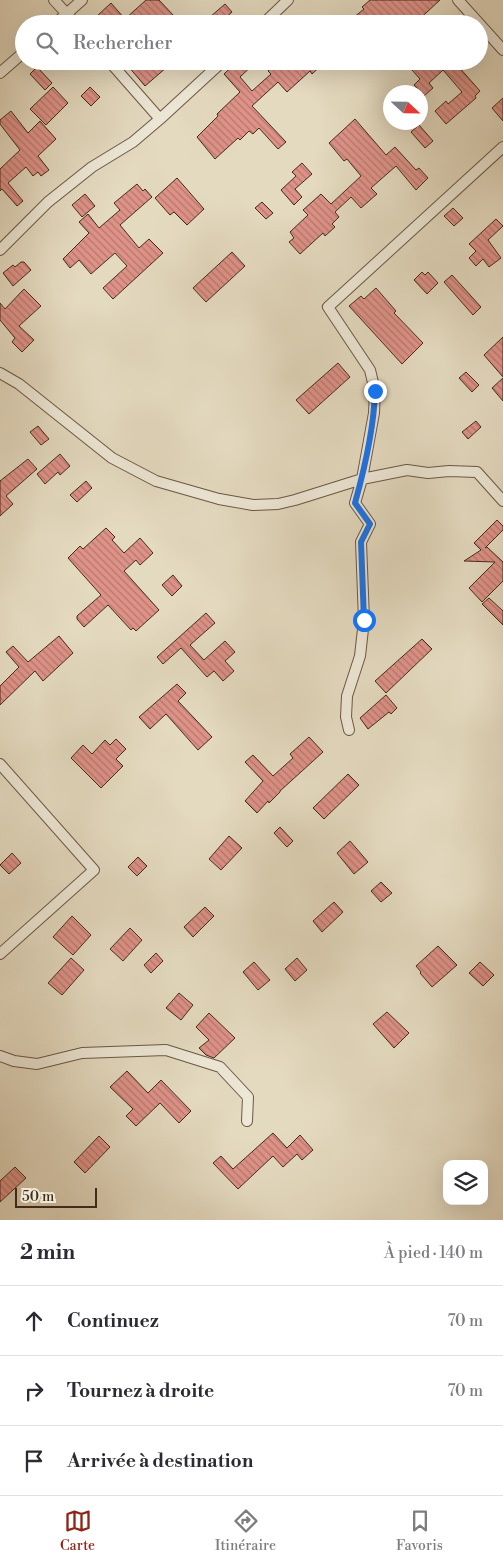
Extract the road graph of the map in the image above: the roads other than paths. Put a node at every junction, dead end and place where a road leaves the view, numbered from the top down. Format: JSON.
{"nodes":[{"id":1,"x":54,"y":0,"type":"edge"},
{"id":2,"x":82,"y":0,"type":"edge"},
{"id":3,"x":288,"y":0,"type":"edge"},
{"id":4,"x":459,"y":0,"type":"edge"},
{"id":5,"x":66,"y":13,"type":"joint"},
{"id":6,"x":272,"y":15,"type":"edge"},
{"id":7,"x":472,"y":15,"type":"edge"},
{"id":8,"x":488,"y":33,"type":"edge"},
{"id":9,"x":503,"y":50,"type":"edge"},
{"id":10,"x":15,"y":60,"type":"edge"},
{"id":11,"x":117,"y":70,"type":"edge"},
{"id":12,"x":213,"y":70,"type":"edge"},
{"id":13,"x":0,"y":73,"type":"edge"},
{"id":14,"x":160,"y":119,"type":"junction"},
{"id":15,"x":503,"y":147,"type":"edge"},
{"id":16,"x":0,"y":250,"type":"edge"},
{"id":17,"x":0,"y":372,"type":"edge"},
{"id":18,"x":362,"y":479,"type":"junction"},
{"id":19,"x":503,"y":501,"type":"edge"},
{"id":20,"x":349,"y":730,"type":"dead end"},
{"id":21,"x":0,"y":764,"type":"edge"},
{"id":22,"x":2,"y":946,"type":"edge"},
{"id":23,"x":0,"y":1056,"type":"edge"},
{"id":24,"x":247,"y":1120,"type":"dead end"}],
"edges":[{"from":1,"to":5,"type":"street"},
{"from":2,"to":5,"type":"street"},
{"from":3,"to":6,"type":"street"},
{"from":4,"to":7,"type":"street"},
{"from":8,"to":9,"type":"street"},
{"from":10,"to":13,"type":"street"},
{"from":11,"to":14,"type":"street"},
{"from":12,"to":14,"type":"street"},
{"from":14,"to":16,"type":"street"},
{"from":15,"to":18,"type":"street"},
{"from":17,"to":18,"type":"street"},
{"from":18,"to":19,"type":"street"},
{"from":18,"to":20,"type":"street"},
{"from":21,"to":22,"type":"street"},
{"from":23,"to":24,"type":"street"}]}
